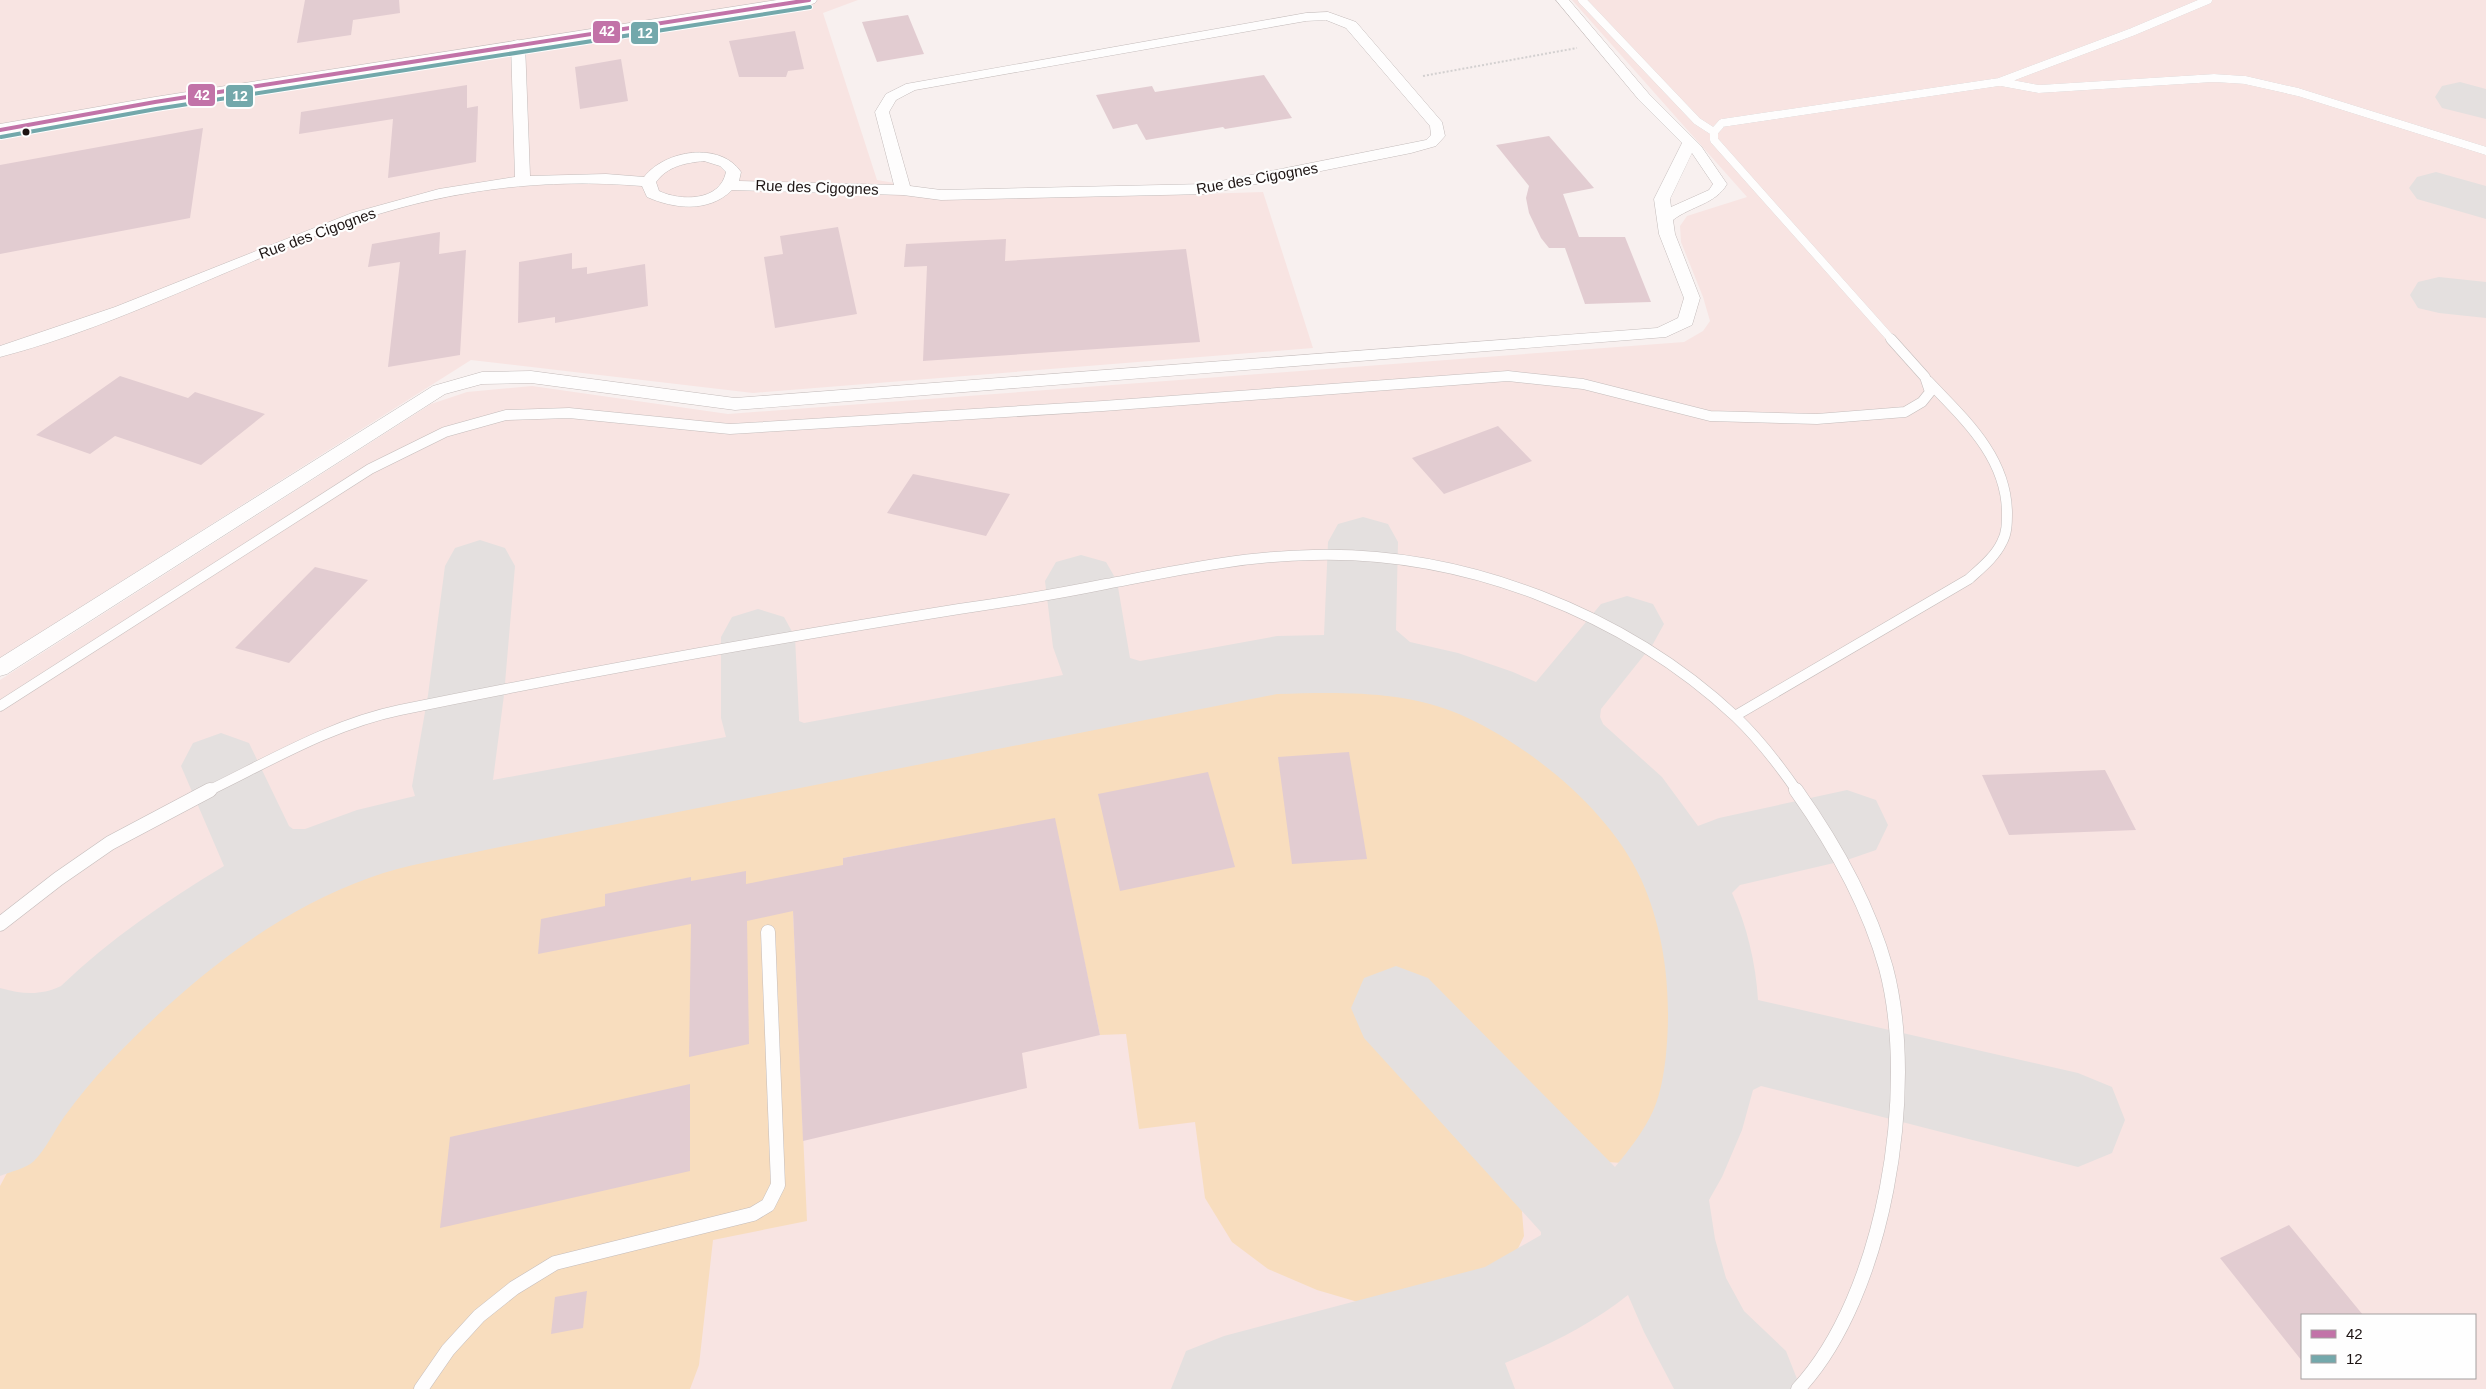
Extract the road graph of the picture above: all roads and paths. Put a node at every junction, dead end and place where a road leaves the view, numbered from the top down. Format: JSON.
{"nodes":[{"id":1,"x":809,"y":0,"type":"edge"},
{"id":2,"x":1562,"y":0,"type":"edge"},
{"id":3,"x":1582,"y":0,"type":"edge"},
{"id":4,"x":2208,"y":0,"type":"edge"},
{"id":5,"x":518,"y":44,"type":"junction"},
{"id":6,"x":1599,"y":44,"type":"junction"},
{"id":7,"x":1399,"y":81,"type":"junction"},
{"id":8,"x":1999,"y":82,"type":"junction"},
{"id":9,"x":155,"y":102,"type":"junction"},
{"id":10,"x":0,"y":123,"type":"edge"},
{"id":11,"x":0,"y":130,"type":"edge"},
{"id":12,"x":1714,"y":132,"type":"junction"},
{"id":13,"x":1689,"y":144,"type":"junction"},
{"id":14,"x":2486,"y":150,"type":"edge"},
{"id":15,"x":522,"y":181,"type":"junction"},
{"id":16,"x":648,"y":182,"type":"junction"},
{"id":17,"x":731,"y":185,"type":"junction"},
{"id":18,"x":903,"y":190,"type":"junction"},
{"id":19,"x":1664,"y":219,"type":"junction"},
{"id":20,"x":0,"y":352,"type":"edge"},
{"id":21,"x":1925,"y":377,"type":"junction"},
{"id":22,"x":0,"y":668,"type":"edge"},
{"id":23,"x":0,"y":706,"type":"edge"},
{"id":24,"x":1735,"y":716,"type":"junction"},
{"id":25,"x":0,"y":924,"type":"edge"},
{"id":26,"x":768,"y":932,"type":"dead end"},
{"id":27,"x":421,"y":1389,"type":"edge"},
{"id":28,"x":1798,"y":1389,"type":"edge"}],
"edges":[{"from":1,"to":5,"type":"main road"},
{"from":2,"to":6,"type":"street"},
{"from":3,"to":12,"type":"lane"},
{"from":4,"to":8,"type":"lane"},
{"from":5,"to":9,"type":"main road"},
{"from":5,"to":15,"type":"street"},
{"from":6,"to":7,"type":"path"},
{"from":6,"to":13,"type":"street"},
{"from":7,"to":18,"type":"street","name":"Rue des Cigognes"},
{"from":7,"to":18,"type":"street","name":"Rue des Cigognes"},
{"from":8,"to":12,"type":"lane"},
{"from":8,"to":14,"type":"lane"},
{"from":9,"to":10,"type":"main road"},
{"from":9,"to":11,"type":"main road"},
{"from":12,"to":21,"type":"lane"},
{"from":13,"to":19,"type":"street"},
{"from":13,"to":19,"type":"street"},
{"from":15,"to":16,"type":"street","name":"Rue des Cigognes"},
{"from":15,"to":20,"type":"street","name":"Rue des Cigognes"},
{"from":16,"to":17,"type":"street"},
{"from":16,"to":17,"type":"street"},
{"from":17,"to":18,"type":"street","name":"Rue des Cigognes"},
{"from":19,"to":22,"type":"street"},
{"from":21,"to":23,"type":"lane"},
{"from":21,"to":24,"type":"lane"},
{"from":24,"to":25,"type":"lane"},
{"from":24,"to":28,"type":"lane"},
{"from":26,"to":27,"type":"lane"}]}
